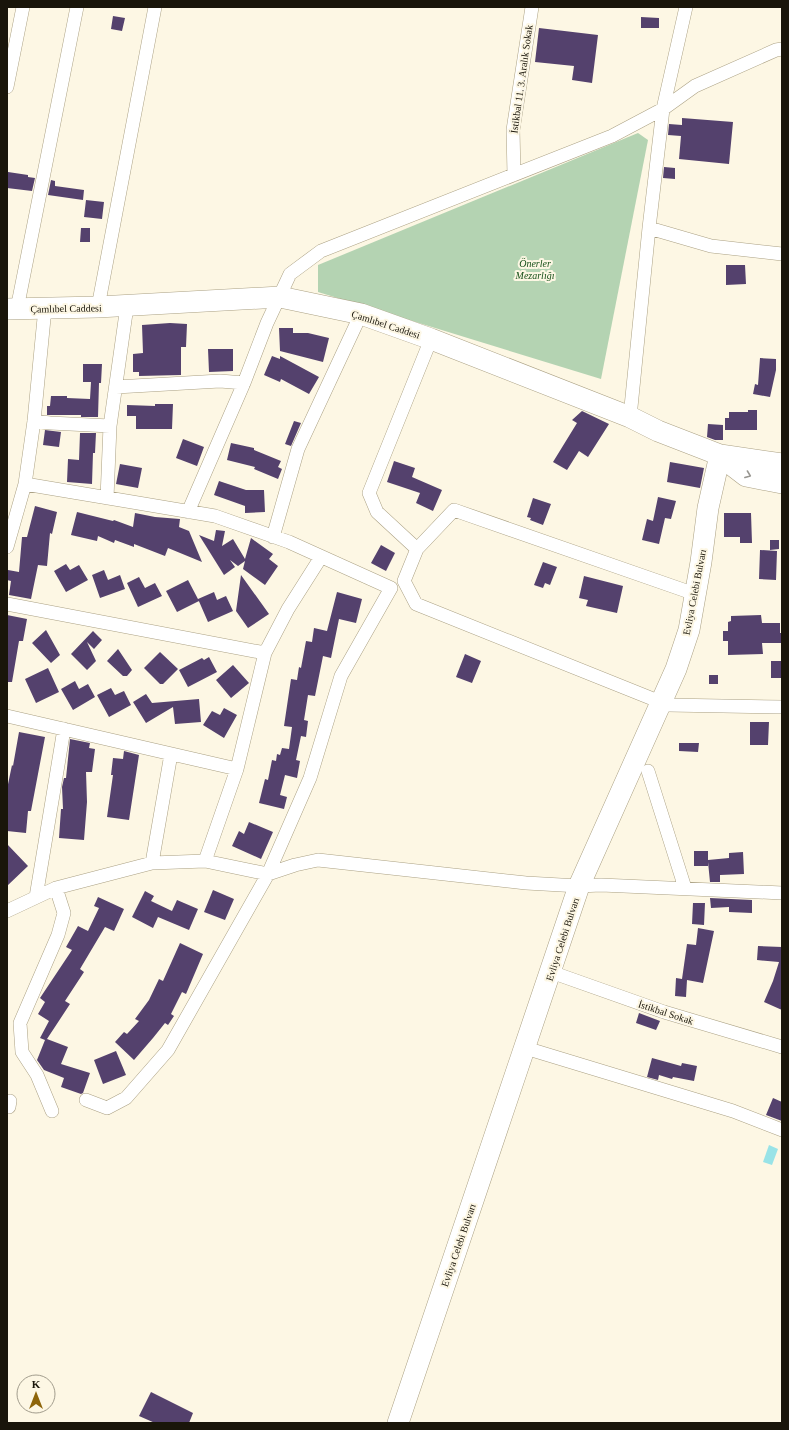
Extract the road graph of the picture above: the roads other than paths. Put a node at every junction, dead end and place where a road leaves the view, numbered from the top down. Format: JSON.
{"nodes":[{"id":1,"x":23,"y":7,"type":"edge"},
{"id":2,"x":77,"y":7,"type":"edge"},
{"id":3,"x":155,"y":7,"type":"edge"},
{"id":4,"x":532,"y":7,"type":"edge"},
{"id":5,"x":686,"y":7,"type":"edge"},
{"id":6,"x":782,"y":49,"type":"edge"},
{"id":7,"x":7,"y":87,"type":"edge"},
{"id":8,"x":663,"y":109,"type":"junction"},
{"id":9,"x":514,"y":175,"type":"junction"},
{"id":10,"x":649,"y":228,"type":"junction"},
{"id":11,"x":782,"y":254,"type":"edge"},
{"id":12,"x":280,"y":297,"type":"junction"},
{"id":13,"x":127,"y":306,"type":"junction"},
{"id":14,"x":98,"y":307,"type":"junction"},
{"id":15,"x":45,"y":308,"type":"junction"},
{"id":16,"x":12,"y":309,"type":"edge"},
{"id":17,"x":361,"y":314,"type":"junction"},
{"id":18,"x":431,"y":339,"type":"junction"},
{"id":19,"x":244,"y":383,"type":"junction"},
{"id":20,"x":116,"y":387,"type":"junction"},
{"id":21,"x":630,"y":417,"type":"junction"},
{"id":22,"x":34,"y":421,"type":"junction"},
{"id":23,"x":110,"y":426,"type":"junction"},
{"id":24,"x":720,"y":455,"type":"junction"},
{"id":25,"x":782,"y":464,"type":"edge"},
{"id":26,"x":782,"y":483,"type":"edge"},
{"id":27,"x":25,"y":484,"type":"junction"},
{"id":28,"x":107,"y":498,"type":"junction"},
{"id":29,"x":188,"y":512,"type":"junction"},
{"id":30,"x":273,"y":537,"type":"junction"},
{"id":31,"x":7,"y":547,"type":"edge"},
{"id":32,"x":417,"y":549,"type":"junction"},
{"id":33,"x":321,"y":557,"type":"junction"},
{"id":34,"x":695,"y":594,"type":"junction"},
{"id":35,"x":7,"y":604,"type":"edge"},
{"id":36,"x":265,"y":653,"type":"junction"},
{"id":37,"x":661,"y":703,"type":"junction"},
{"id":38,"x":782,"y":707,"type":"edge"},
{"id":39,"x":7,"y":716,"type":"edge"},
{"id":40,"x":64,"y":729,"type":"junction"},
{"id":41,"x":171,"y":754,"type":"junction"},
{"id":42,"x":237,"y":768,"type":"junction"},
{"id":43,"x":648,"y":771,"type":"dead end"},
{"id":44,"x":205,"y":861,"type":"junction"},
{"id":45,"x":152,"y":863,"type":"junction"},
{"id":46,"x":268,"y":874,"type":"junction"},
{"id":47,"x":579,"y":886,"type":"junction"},
{"id":48,"x":56,"y":888,"type":"junction"},
{"id":49,"x":685,"y":888,"type":"junction"},
{"id":50,"x":782,"y":893,"type":"edge"},
{"id":51,"x":36,"y":897,"type":"junction"},
{"id":52,"x":7,"y":911,"type":"edge"},
{"id":53,"x":551,"y":972,"type":"junction"},
{"id":54,"x":782,"y":1047,"type":"edge"},
{"id":55,"x":532,"y":1050,"type":"dead end"},
{"id":56,"x":86,"y":1100,"type":"dead end"},
{"id":57,"x":52,"y":1111,"type":"dead end"},
{"id":58,"x":782,"y":1130,"type":"edge"},
{"id":59,"x":398,"y":1423,"type":"edge"}],
"edges":[{"from":1,"to":7,"type":"street"},
{"from":2,"to":16,"type":"street"},
{"from":3,"to":14,"type":"street"},
{"from":4,"to":9,"type":"street","name":"İstikbal 11. 3. Aralık Sokak"},
{"from":5,"to":8,"type":"street"},
{"from":6,"to":8,"type":"street"},
{"from":8,"to":9,"type":"street"},
{"from":8,"to":10,"type":"street"},
{"from":9,"to":12,"type":"street"},
{"from":10,"to":11,"type":"street"},
{"from":10,"to":21,"type":"street"},
{"from":12,"to":13,"type":"main road","name":"Çamlıbel Caddesi"},
{"from":12,"to":17,"type":"main road","name":"Çamlıbel Caddesi"},
{"from":12,"to":19,"type":"street"},
{"from":13,"to":14,"type":"main road","name":"Çamlıbel Caddesi"},
{"from":13,"to":20,"type":"street"},
{"from":14,"to":15,"type":"main road","name":"Çamlıbel Caddesi"},
{"from":15,"to":16,"type":"main road","name":"Çamlıbel Caddesi"},
{"from":15,"to":22,"type":"street"},
{"from":17,"to":18,"type":"main road","name":"Çamlıbel Caddesi"},
{"from":17,"to":30,"type":"street"},
{"from":18,"to":21,"type":"main road","name":"Çamlıbel Caddesi"},
{"from":18,"to":32,"type":"street"},
{"from":19,"to":20,"type":"street"},
{"from":19,"to":29,"type":"street"},
{"from":20,"to":23,"type":"street"},
{"from":21,"to":24,"type":"main road","name":"Çamlıbel Caddesi"},
{"from":22,"to":23,"type":"street"},
{"from":22,"to":27,"type":"street"},
{"from":23,"to":28,"type":"street"},
{"from":24,"to":25,"type":"main road","name":"Çamlıbel Caddesi"},
{"from":24,"to":26,"type":"main road","name":"Çamlıbel Caddesi","one_way":true},
{"from":24,"to":34,"type":"main road","name":"Evliya Celebi Bulvarı"},
{"from":27,"to":28,"type":"street"},
{"from":27,"to":31,"type":"street"},
{"from":28,"to":29,"type":"street"},
{"from":29,"to":30,"type":"street"},
{"from":30,"to":33,"type":"street"},
{"from":32,"to":34,"type":"street"},
{"from":32,"to":37,"type":"street"},
{"from":33,"to":36,"type":"street"},
{"from":33,"to":46,"type":"street"},
{"from":34,"to":37,"type":"main road","name":"Evliya Celebi Bulvarı"},
{"from":35,"to":36,"type":"street"},
{"from":36,"to":42,"type":"street"},
{"from":37,"to":38,"type":"street"},
{"from":37,"to":47,"type":"main road","name":"Evliya Celebi Bulvarı"},
{"from":39,"to":40,"type":"street"},
{"from":40,"to":41,"type":"street"},
{"from":40,"to":51,"type":"street"},
{"from":41,"to":42,"type":"street"},
{"from":41,"to":45,"type":"street"},
{"from":42,"to":44,"type":"street"},
{"from":43,"to":49,"type":"street"},
{"from":44,"to":45,"type":"street"},
{"from":44,"to":46,"type":"street"},
{"from":45,"to":48,"type":"street"},
{"from":46,"to":47,"type":"street"},
{"from":46,"to":56,"type":"street"},
{"from":47,"to":49,"type":"street"},
{"from":47,"to":53,"type":"main road","name":"Evliya Celebi Bulvarı"},
{"from":48,"to":51,"type":"street"},
{"from":48,"to":57,"type":"street"},
{"from":49,"to":50,"type":"street"},
{"from":51,"to":52,"type":"street"},
{"from":53,"to":54,"type":"street","name":"İstikbal Sokak"},
{"from":53,"to":59,"type":"main road","name":"Evliya Celebi Bulvarı"},
{"from":55,"to":58,"type":"street"}]}
